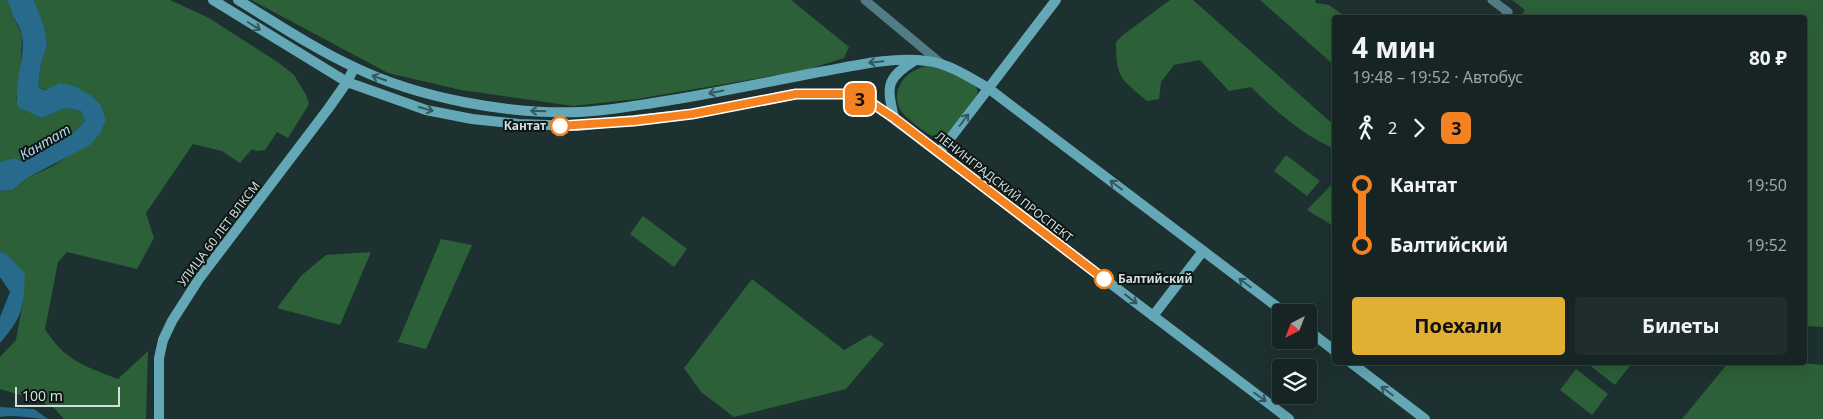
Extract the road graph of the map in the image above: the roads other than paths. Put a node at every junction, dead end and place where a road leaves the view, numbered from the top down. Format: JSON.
{"nodes":[{"id":1,"x":213,"y":0,"type":"edge"},
{"id":2,"x":238,"y":0,"type":"edge"},
{"id":3,"x":865,"y":0,"type":"edge"},
{"id":4,"x":1056,"y":0,"type":"edge"},
{"id":5,"x":1492,"y":0,"type":"edge"},
{"id":6,"x":1506,"y":15,"type":"edge"},
{"id":7,"x":915,"y":60,"type":"junction"},
{"id":8,"x":944,"y":65,"type":"junction"},
{"id":9,"x":354,"y":68,"type":"junction"},
{"id":10,"x":347,"y":82,"type":"junction"},
{"id":11,"x":988,"y":88,"type":"junction"},
{"id":12,"x":894,"y":118,"type":"junction"},
{"id":13,"x":939,"y":153,"type":"junction"},
{"id":14,"x":1203,"y":251,"type":"junction"},
{"id":15,"x":1273,"y":304,"type":"edge"},
{"id":16,"x":1153,"y":316,"type":"junction"},
{"id":17,"x":1318,"y":338,"type":"edge"},
{"id":18,"x":1332,"y":349,"type":"edge"},
{"id":19,"x":1354,"y":365,"type":"edge"},
{"id":20,"x":159,"y":419,"type":"edge"},
{"id":21,"x":1289,"y":419,"type":"edge"},
{"id":22,"x":1425,"y":419,"type":"edge"}],
"edges":[{"from":1,"to":10,"type":"main road","name":"ЛЕНИНГРАДСКИЙ ПРОСПЕКТ","one_way":true},
{"from":2,"to":9,"type":"main road"},
{"from":3,"to":8,"type":"street"},
{"from":4,"to":11,"type":"main road"},
{"from":5,"to":6,"type":"street"},
{"from":7,"to":8,"type":"main road"},
{"from":7,"to":9,"type":"main road","one_way":true},
{"from":7,"to":12,"type":"main road"},
{"from":8,"to":11,"type":"main road"},
{"from":9,"to":10,"type":"main road","name":"УЛИЦА 60 ЛЕТ ВЛКСМ"},
{"from":10,"to":12,"type":"main road","name":"ЛЕНИНГРАДСКИЙ ПРОСПЕКТ","one_way":true},
{"from":10,"to":20,"type":"main road","name":"УЛИЦА 60 ЛЕТ ВЛКСМ"},
{"from":13,"to":11,"type":"main road","one_way":true},
{"from":14,"to":11,"type":"main road","one_way":true},
{"from":12,"to":13,"type":"main road","name":"ЛЕНИНГРАДСКИЙ ПРОСПЕКТ"},
{"from":13,"to":16,"type":"main road","name":"ЛЕНИНГРАДСКИЙ ПРОСПЕКТ","one_way":true},
{"from":15,"to":14,"type":"main road","one_way":true},
{"from":14,"to":16,"type":"main road"},
{"from":16,"to":21,"type":"main road","name":"ЛЕНИНГРАДСКИЙ ПРОСПЕКТ","one_way":true},
{"from":17,"to":18,"type":"main road"},
{"from":22,"to":19,"type":"main road","one_way":true}]}
